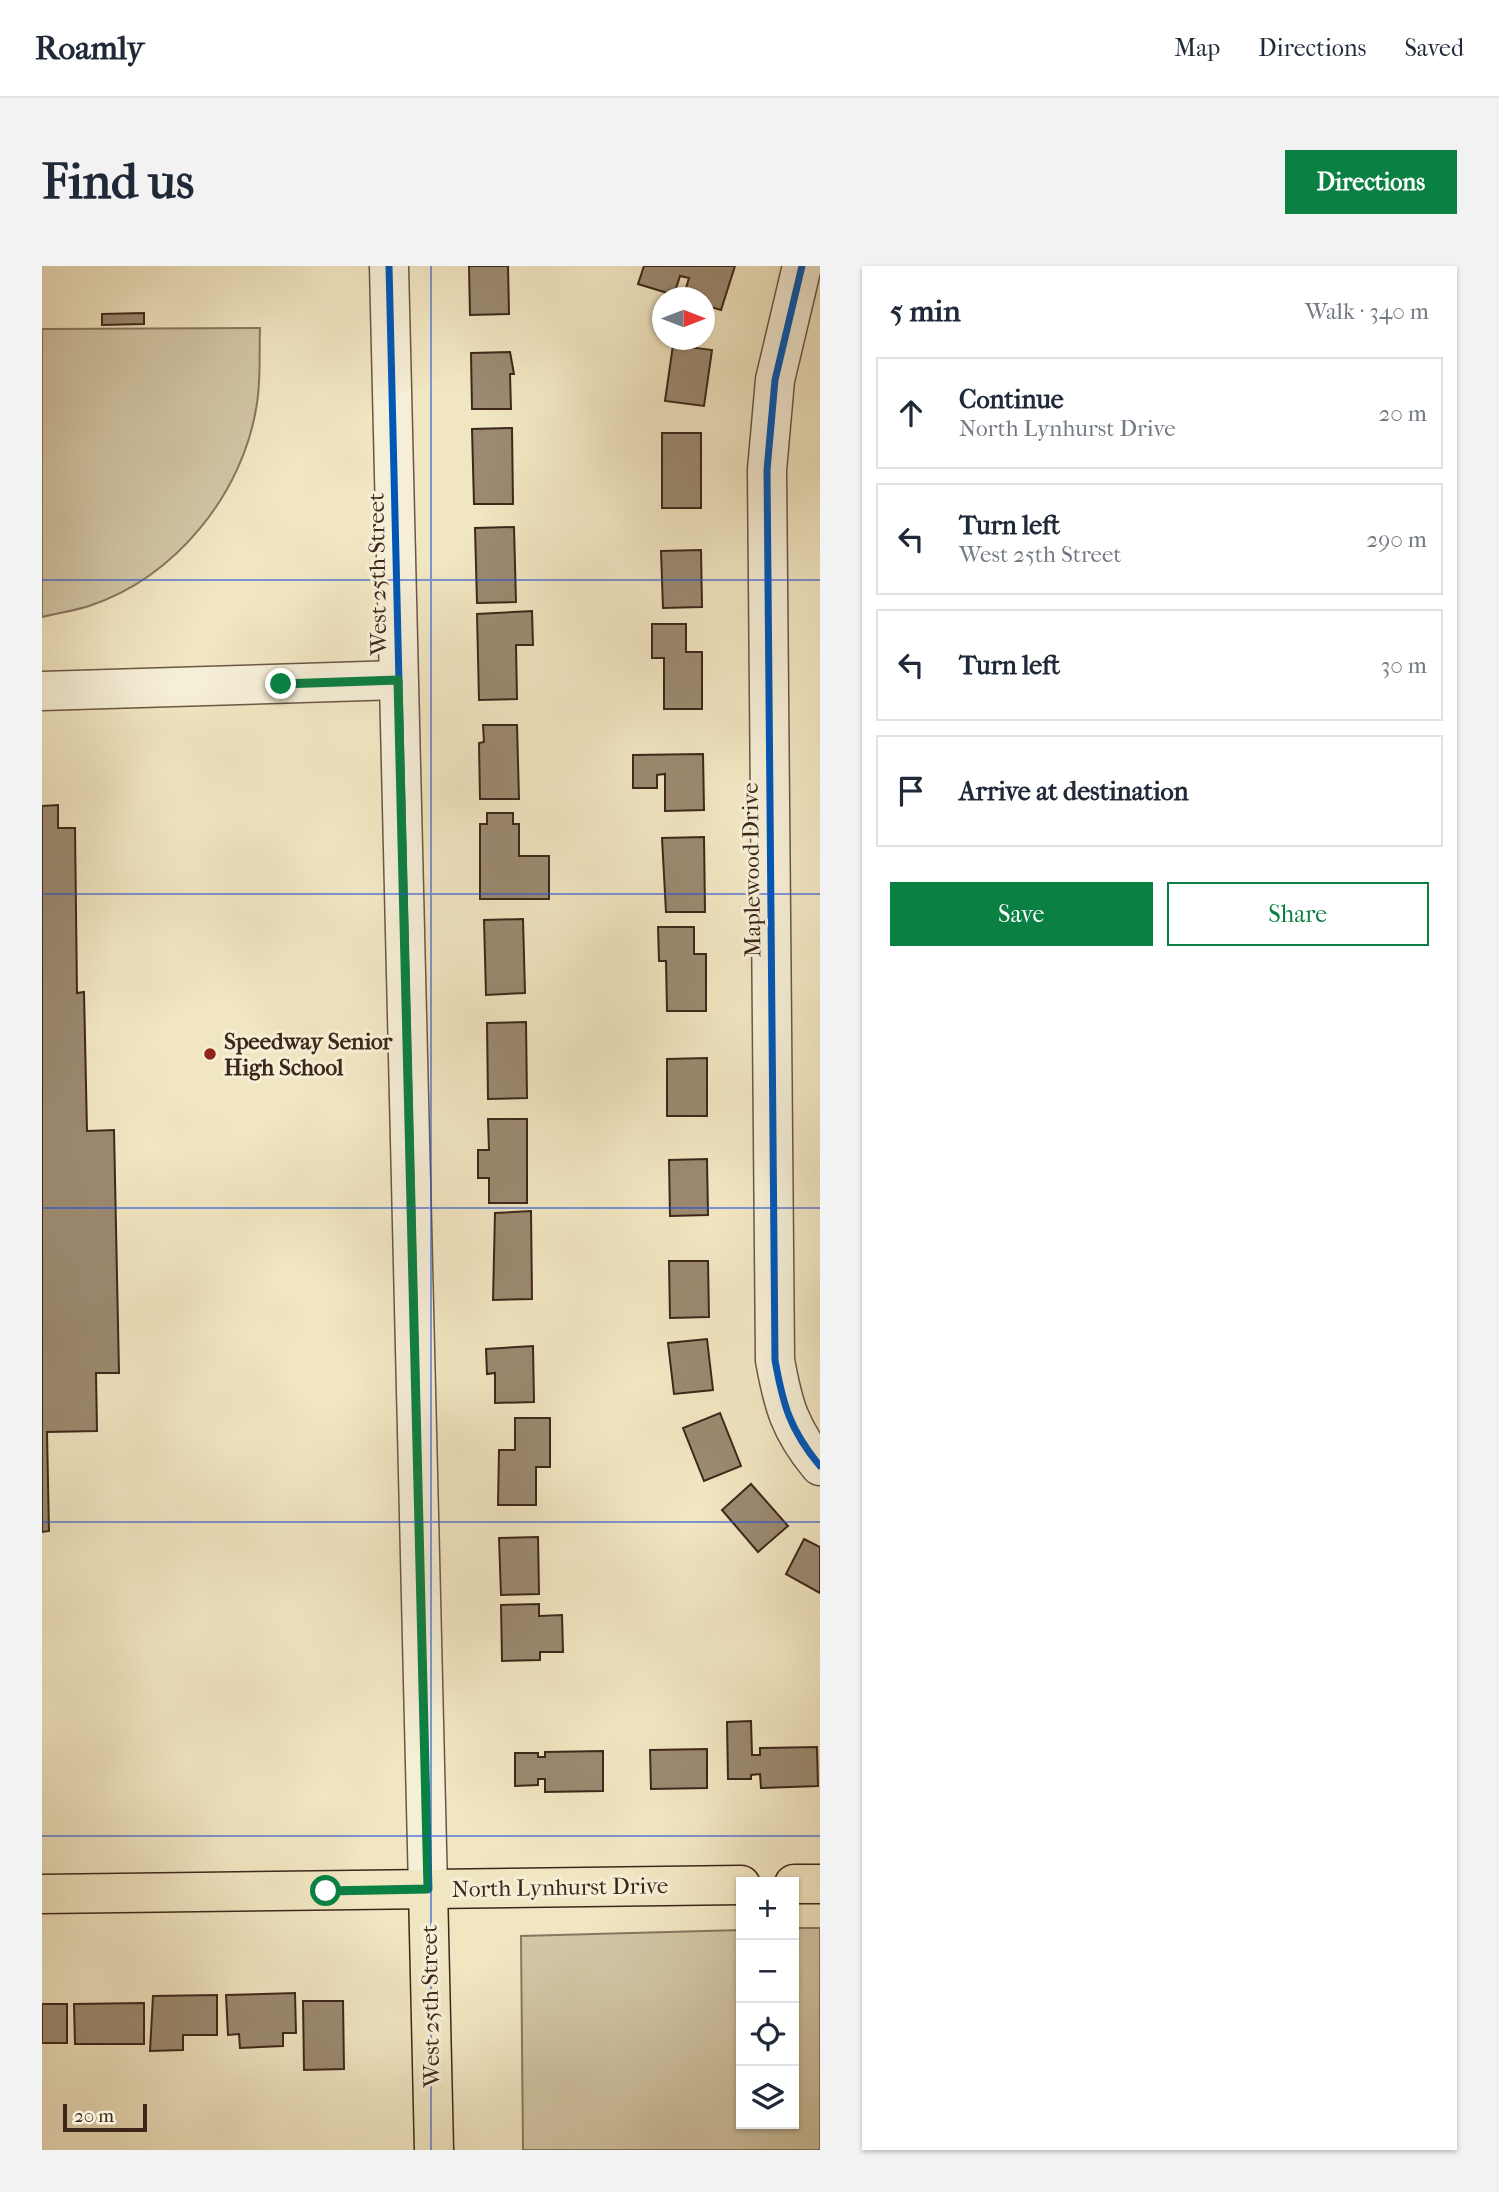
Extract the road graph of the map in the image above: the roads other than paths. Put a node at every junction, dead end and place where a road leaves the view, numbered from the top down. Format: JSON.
{"nodes":[{"id":1,"x":388,"y":266,"type":"edge"},
{"id":2,"x":802,"y":266,"type":"edge"},
{"id":3,"x":398,"y":680,"type":"junction"},
{"id":4,"x":42,"y":691,"type":"edge"},
{"id":5,"x":820,"y":1466,"type":"edge"},
{"id":6,"x":799,"y":1884,"type":"edge"},
{"id":7,"x":820,"y":1884,"type":"edge"},
{"id":8,"x":736,"y":1885,"type":"edge"},
{"id":9,"x":428,"y":1889,"type":"junction"},
{"id":10,"x":42,"y":1894,"type":"edge"},
{"id":11,"x":434,"y":2150,"type":"edge"}],
"edges":[{"from":1,"to":3,"type":"street","name":"West 25th Street"},
{"from":2,"to":5,"type":"street","name":"Maplewood Drive"},
{"from":3,"to":4,"type":"street"},
{"from":3,"to":9,"type":"street","name":"West 25th Street"},
{"from":6,"to":7,"type":"main road"},
{"from":8,"to":9,"type":"main road","name":"North Lynhurst Drive"},
{"from":9,"to":10,"type":"main road","name":"North Lynhurst Drive"},
{"from":9,"to":11,"type":"main road","name":"West 25th Street"}]}
